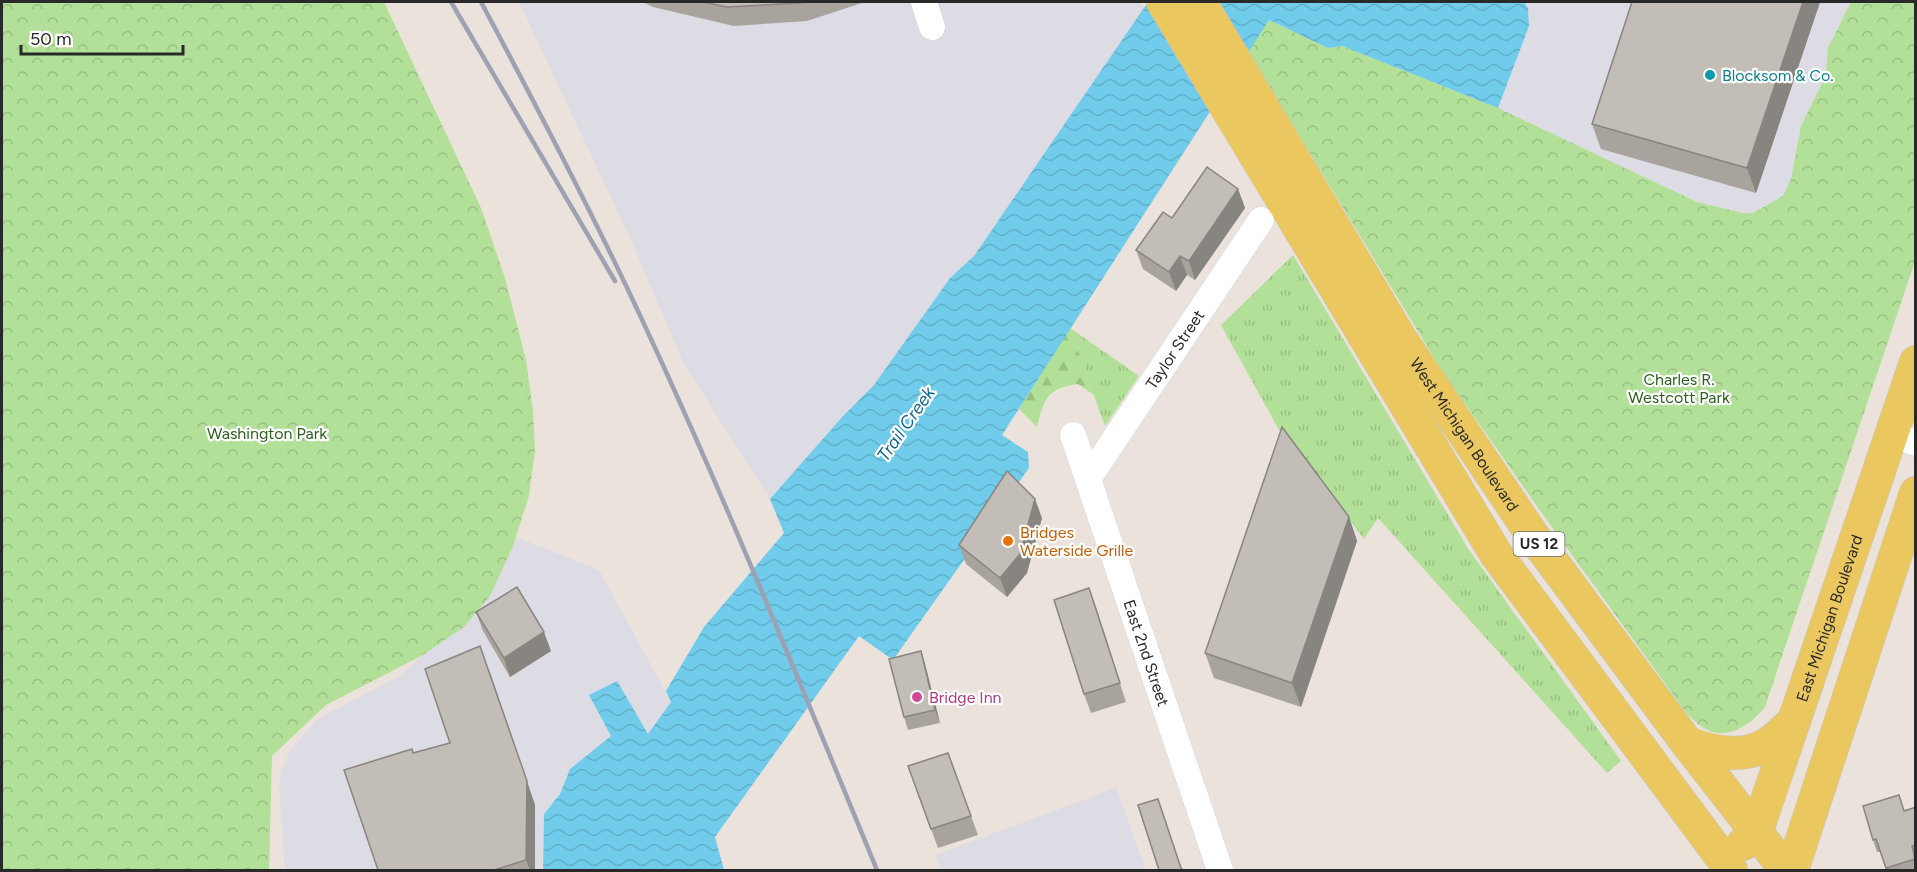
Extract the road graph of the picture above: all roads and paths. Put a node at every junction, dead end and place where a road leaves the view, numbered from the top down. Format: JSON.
{"nodes":[{"id":1,"x":924,"y":2,"type":"edge"},
{"id":2,"x":1163,"y":2,"type":"edge"},
{"id":3,"x":1200,"y":2,"type":"edge"},
{"id":4,"x":932,"y":27,"type":"dead end"},
{"id":5,"x":1261,"y":220,"type":"dead end"},
{"id":6,"x":1916,"y":363,"type":"edge"},
{"id":7,"x":1073,"y":435,"type":"dead end"},
{"id":8,"x":1903,"y":439,"type":"edge"},
{"id":9,"x":1088,"y":479,"type":"junction"},
{"id":10,"x":1916,"y":493,"type":"edge"},
{"id":11,"x":1794,"y":721,"type":"junction"},
{"id":12,"x":1687,"y":743,"type":"junction"},
{"id":13,"x":1657,"y":771,"type":"joint"},
{"id":14,"x":1756,"y":833,"type":"junction"},
{"id":15,"x":1723,"y":867,"type":"edge"},
{"id":16,"x":1220,"y":870,"type":"edge"},
{"id":17,"x":1786,"y":870,"type":"edge"},
{"id":18,"x":1792,"y":870,"type":"edge"}],
"edges":[{"from":1,"to":4,"type":"street"},
{"from":2,"to":13,"type":"main road","name":"West Michigan Boulevard","number":"US 12"},
{"from":3,"to":12,"type":"main road","name":"West Michigan Boulevard","number":"US 12"},
{"from":5,"to":9,"type":"street","name":"Taylor Street"},
{"from":6,"to":8,"type":"main road","name":"East Michigan Boulevard"},
{"from":7,"to":9,"type":"street","name":"East 2nd Street"},
{"from":8,"to":11,"type":"main road","name":"East Michigan Boulevard"},
{"from":9,"to":16,"type":"street","name":"East 2nd Street"},
{"from":10,"to":18,"type":"main road"},
{"from":11,"to":12,"type":"main road"},
{"from":11,"to":14,"type":"main road","name":"East Michigan Boulevard"},
{"from":12,"to":14,"type":"main road","name":"West Michigan Boulevard","number":"US 12"},
{"from":13,"to":15,"type":"main road","name":"East Michigan Boulevard","number":"US 12"},
{"from":14,"to":15,"type":"main road","name":"East Michigan Boulevard"},
{"from":14,"to":17,"type":"main road","name":"West Michigan Boulevard","number":"US 12"}]}
